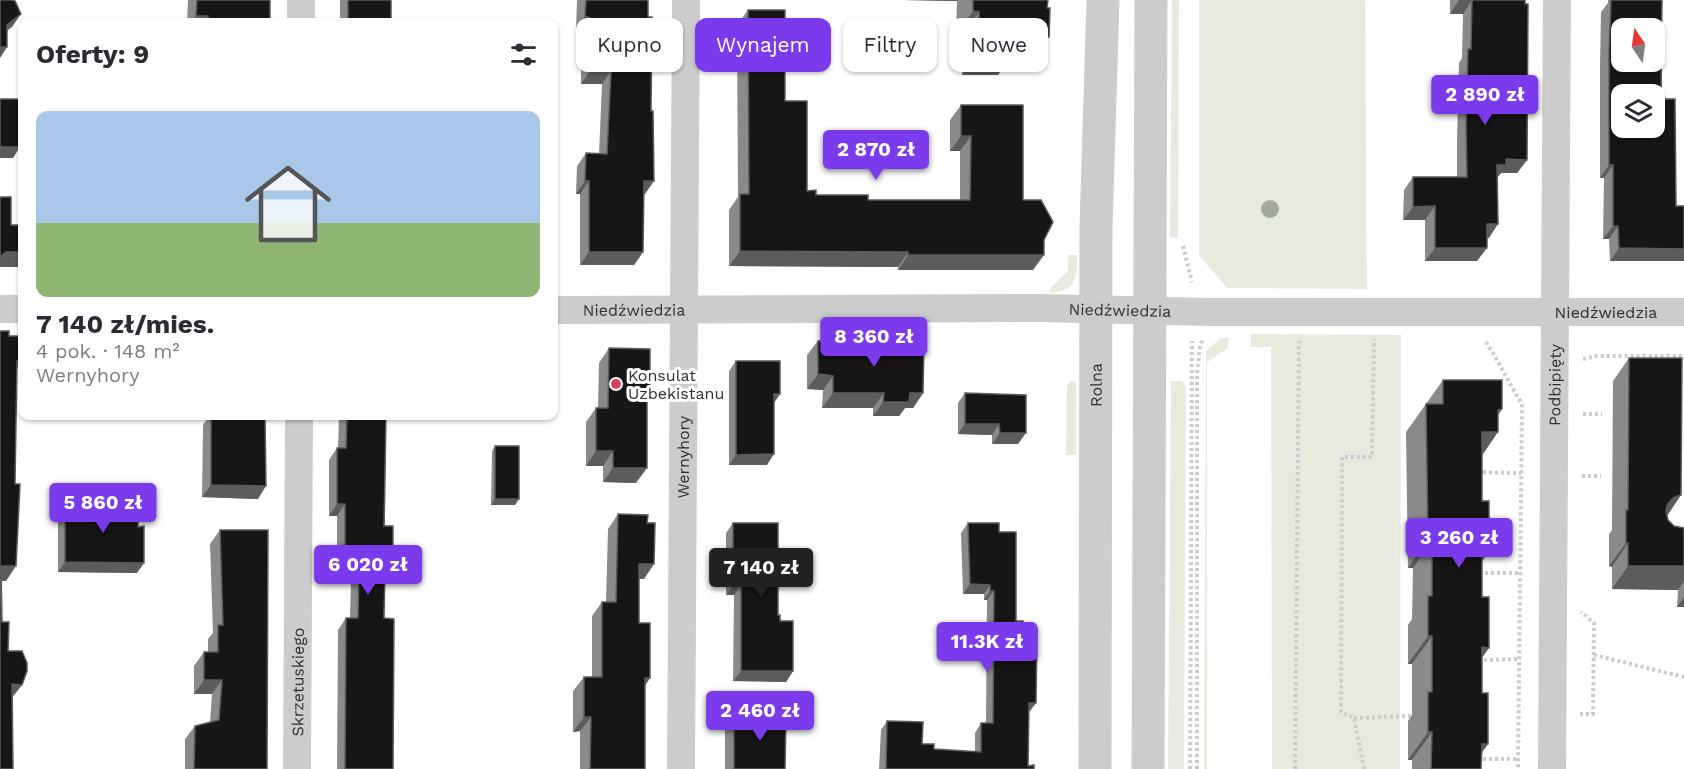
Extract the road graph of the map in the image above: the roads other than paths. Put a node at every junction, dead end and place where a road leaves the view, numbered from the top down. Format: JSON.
{"nodes":[{"id":1,"x":301,"y":0,"type":"edge"},
{"id":2,"x":686,"y":0,"type":"edge"},
{"id":3,"x":1103,"y":0,"type":"edge"},
{"id":4,"x":1151,"y":0,"type":"edge"},
{"id":5,"x":1557,"y":0,"type":"edge"},
{"id":6,"x":301,"y":18,"type":"edge"},
{"id":7,"x":1096,"y":308,"type":"junction"},
{"id":8,"x":0,"y":309,"type":"edge"},
{"id":9,"x":18,"y":309,"type":"edge"},
{"id":10,"x":558,"y":310,"type":"edge"},
{"id":11,"x":686,"y":311,"type":"junction"},
{"id":12,"x":1151,"y":311,"type":"junction"},
{"id":13,"x":1555,"y":311,"type":"junction"},
{"id":14,"x":1684,"y":312,"type":"edge"},
{"id":15,"x":299,"y":420,"type":"edge"},
{"id":16,"x":297,"y":769,"type":"edge"},
{"id":17,"x":681,"y":769,"type":"edge"},
{"id":18,"x":1095,"y":769,"type":"edge"},
{"id":19,"x":1148,"y":769,"type":"edge"},
{"id":20,"x":1552,"y":769,"type":"edge"}],
"edges":[{"from":1,"to":6,"type":"street"},
{"from":2,"to":11,"type":"street","name":"Wernyhory"},
{"from":3,"to":7,"type":"street","name":"Rolna"},
{"from":4,"to":12,"type":"street"},
{"from":5,"to":13,"type":"street","name":"Podbipięty"},
{"from":7,"to":11,"type":"street","name":"Niedźwiedzia"},
{"from":7,"to":12,"type":"street","name":"Niedźwiedzia"},
{"from":7,"to":18,"type":"street","name":"Rolna"},
{"from":8,"to":9,"type":"street"},
{"from":10,"to":11,"type":"street","name":"Niedźwiedzia"},
{"from":11,"to":17,"type":"street","name":"Wernyhory"},
{"from":12,"to":13,"type":"street","name":"Niedźwiedzia"},
{"from":12,"to":19,"type":"street"},
{"from":13,"to":14,"type":"street","name":"Niedźwiedzia"},
{"from":13,"to":20,"type":"street","name":"Podbipięty"},
{"from":15,"to":16,"type":"street","name":"Skrzetuskiego"}]}
